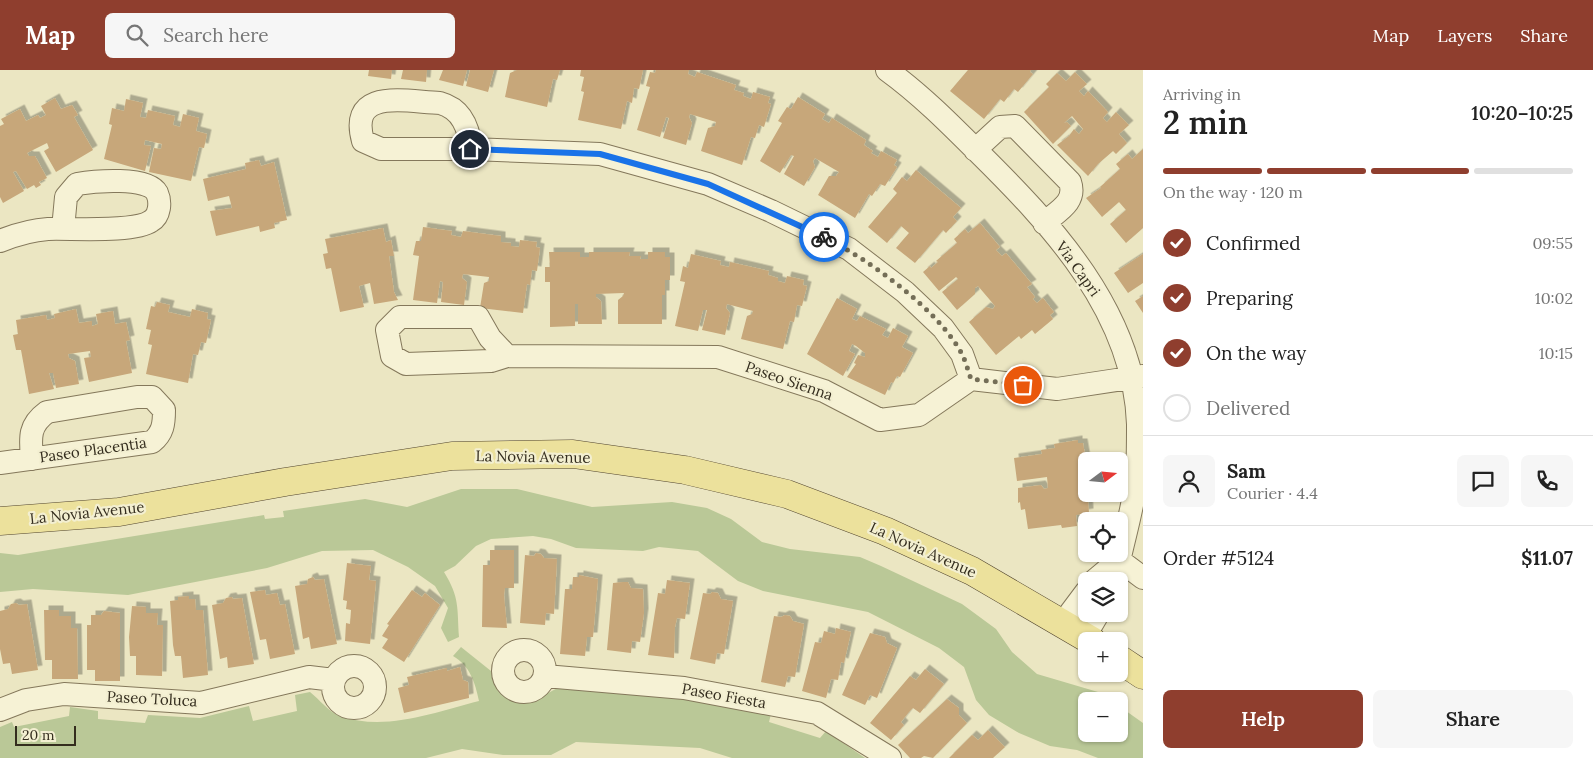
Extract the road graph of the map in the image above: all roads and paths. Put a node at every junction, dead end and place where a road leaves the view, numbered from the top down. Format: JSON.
{"nodes":[{"id":1,"x":887,"y":70,"type":"edge"},
{"id":2,"x":470,"y":149,"type":"dead end"},
{"id":3,"x":975,"y":150,"type":"junction"},
{"id":4,"x":1044,"y":223,"type":"junction"},
{"id":5,"x":63,"y":229,"type":"dead end"},
{"id":6,"x":0,"y":241,"type":"edge"},
{"id":7,"x":507,"y":356,"type":"junction"},
{"id":8,"x":1138,"y":377,"type":"edge"},
{"id":9,"x":971,"y":379,"type":"junction"},
{"id":10,"x":32,"y":459,"type":"junction"},
{"id":11,"x":0,"y":463,"type":"edge"},
{"id":12,"x":0,"y":521,"type":"edge"},
{"id":13,"x":1117,"y":571,"type":"edge"},
{"id":14,"x":1143,"y":578,"type":"edge"},
{"id":15,"x":1084,"y":629,"type":"edge"},
{"id":16,"x":1128,"y":665,"type":"edge"},
{"id":17,"x":1143,"y":675,"type":"edge"},
{"id":18,"x":545,"y":676,"type":"dead end"},
{"id":19,"x":334,"y":680,"type":"dead end"},
{"id":20,"x":0,"y":710,"type":"edge"},
{"id":21,"x":890,"y":758,"type":"edge"}],
"edges":[{"from":1,"to":3,"type":"street","name":"Via Capri"},
{"from":2,"to":9,"type":"street"},
{"from":3,"to":4,"type":"street","name":"Via Capri"},
{"from":3,"to":4,"type":"street"},
{"from":4,"to":8,"type":"street","name":"Via Capri"},
{"from":5,"to":6,"type":"street"},
{"from":7,"to":7,"type":"street","name":"Paseo Sienna"},
{"from":7,"to":9,"type":"street","name":"Paseo Sienna"},
{"from":8,"to":9,"type":"street"},
{"from":8,"to":13,"type":"street","name":"Via Capri"},
{"from":10,"to":10,"type":"street","name":"Paseo Placentia"},
{"from":10,"to":11,"type":"street","name":"Paseo Placentia"},
{"from":12,"to":15,"type":"main road","name":"La Novia Avenue"},
{"from":13,"to":14,"type":"street"},
{"from":16,"to":17,"type":"main road"},
{"from":18,"to":21,"type":"street","name":"Paseo Fiesta"},
{"from":19,"to":20,"type":"street","name":"Paseo Toluca"}]}
